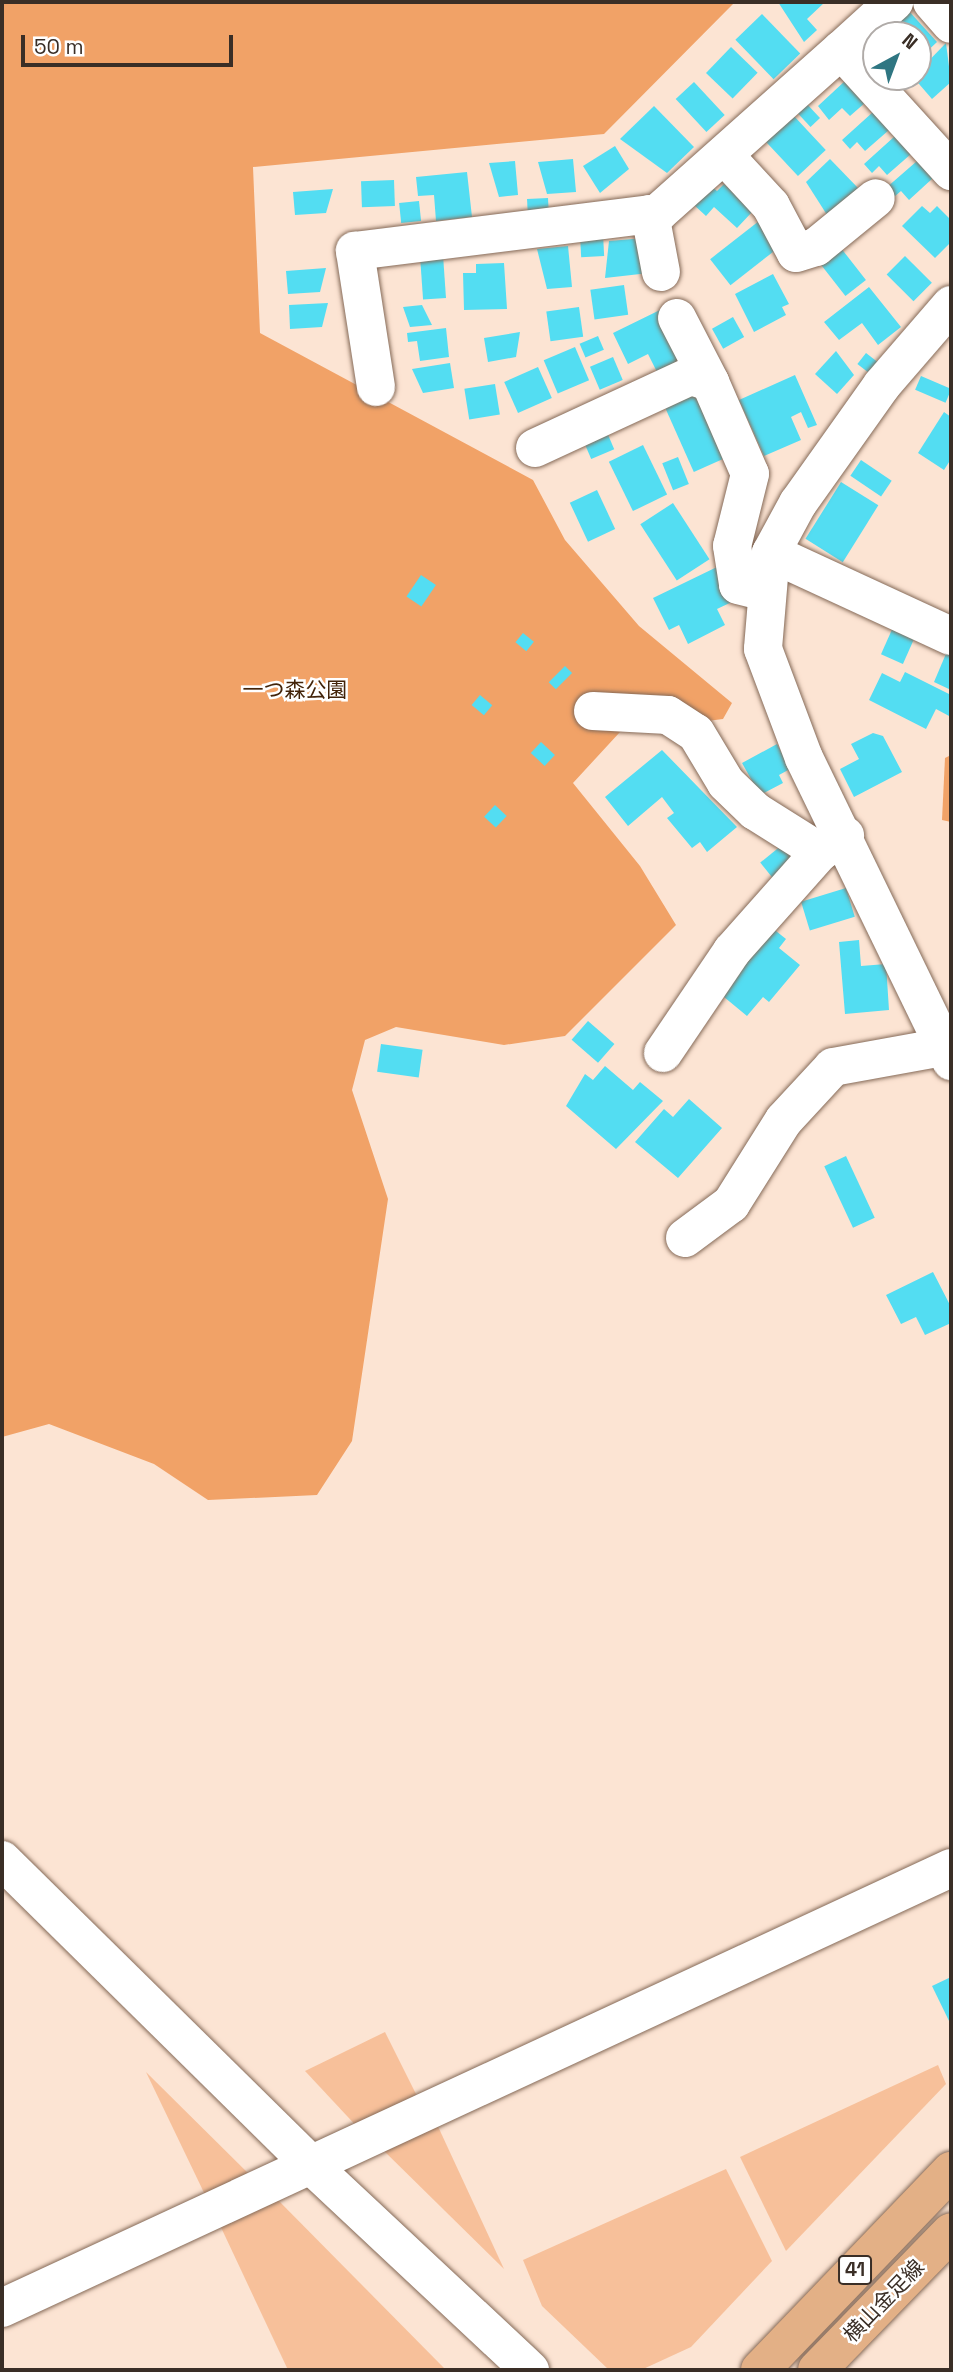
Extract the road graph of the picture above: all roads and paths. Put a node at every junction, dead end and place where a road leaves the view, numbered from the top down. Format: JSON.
{"nodes":[{"id":1,"x":894,"y":2,"type":"edge"},
{"id":2,"x":932,"y":2,"type":"edge"},
{"id":3,"x":951,"y":24,"type":"edge"},
{"id":4,"x":841,"y":50,"type":"junction"},
{"id":5,"x":724,"y":155,"type":"junction"},
{"id":6,"x":951,"y":171,"type":"edge"},
{"id":7,"x":876,"y":198,"type":"dead end"},
{"id":8,"x":650,"y":215,"type":"junction"},
{"id":9,"x":661,"y":272,"type":"dead end"},
{"id":10,"x":951,"y":305,"type":"edge"},
{"id":11,"x":677,"y":318,"type":"dead end"},
{"id":12,"x":710,"y":382,"type":"junction"},
{"id":13,"x":376,"y":387,"type":"dead end"},
{"id":14,"x":535,"y":448,"type":"dead end"},
{"id":15,"x":771,"y":553,"type":"junction"},
{"id":16,"x":766,"y":592,"type":"junction"},
{"id":17,"x":951,"y":636,"type":"edge"},
{"id":18,"x":593,"y":711,"type":"dead end"},
{"id":19,"x":832,"y":844,"type":"junction"},
{"id":20,"x":663,"y":1053,"type":"dead end"},
{"id":21,"x":947,"y":1054,"type":"edge"},
{"id":22,"x":685,"y":1238,"type":"dead end"},
{"id":23,"x":2,"y":1860,"type":"edge"},
{"id":24,"x":951,"y":1868,"type":"edge"},
{"id":25,"x":314,"y":2168,"type":"junction"},
{"id":26,"x":951,"y":2171,"type":"edge"},
{"id":27,"x":951,"y":2232,"type":"edge"},
{"id":28,"x":2,"y":2308,"type":"edge"},
{"id":29,"x":530,"y":2370,"type":"edge"},
{"id":30,"x":760,"y":2370,"type":"edge"},
{"id":31,"x":817,"y":2370,"type":"edge"}],
"edges":[{"from":1,"to":4,"type":"street"},
{"from":2,"to":3,"type":"street"},
{"from":4,"to":5,"type":"street"},
{"from":4,"to":6,"type":"street"},
{"from":5,"to":7,"type":"street"},
{"from":5,"to":8,"type":"street"},
{"from":8,"to":9,"type":"street"},
{"from":8,"to":13,"type":"street"},
{"from":10,"to":15,"type":"street"},
{"from":11,"to":12,"type":"street"},
{"from":12,"to":14,"type":"street"},
{"from":12,"to":16,"type":"street"},
{"from":15,"to":16,"type":"street"},
{"from":15,"to":17,"type":"street"},
{"from":16,"to":19,"type":"street"},
{"from":18,"to":19,"type":"street"},
{"from":19,"to":20,"type":"street"},
{"from":19,"to":21,"type":"street"},
{"from":21,"to":22,"type":"street"},
{"from":23,"to":25,"type":"street"},
{"from":24,"to":25,"type":"street"},
{"from":25,"to":28,"type":"street"},
{"from":25,"to":29,"type":"street"},
{"from":26,"to":30,"type":"main road","name":"横山金足線","number":"41"},
{"from":27,"to":31,"type":"main road","name":"横山金足線","number":"41"}]}
